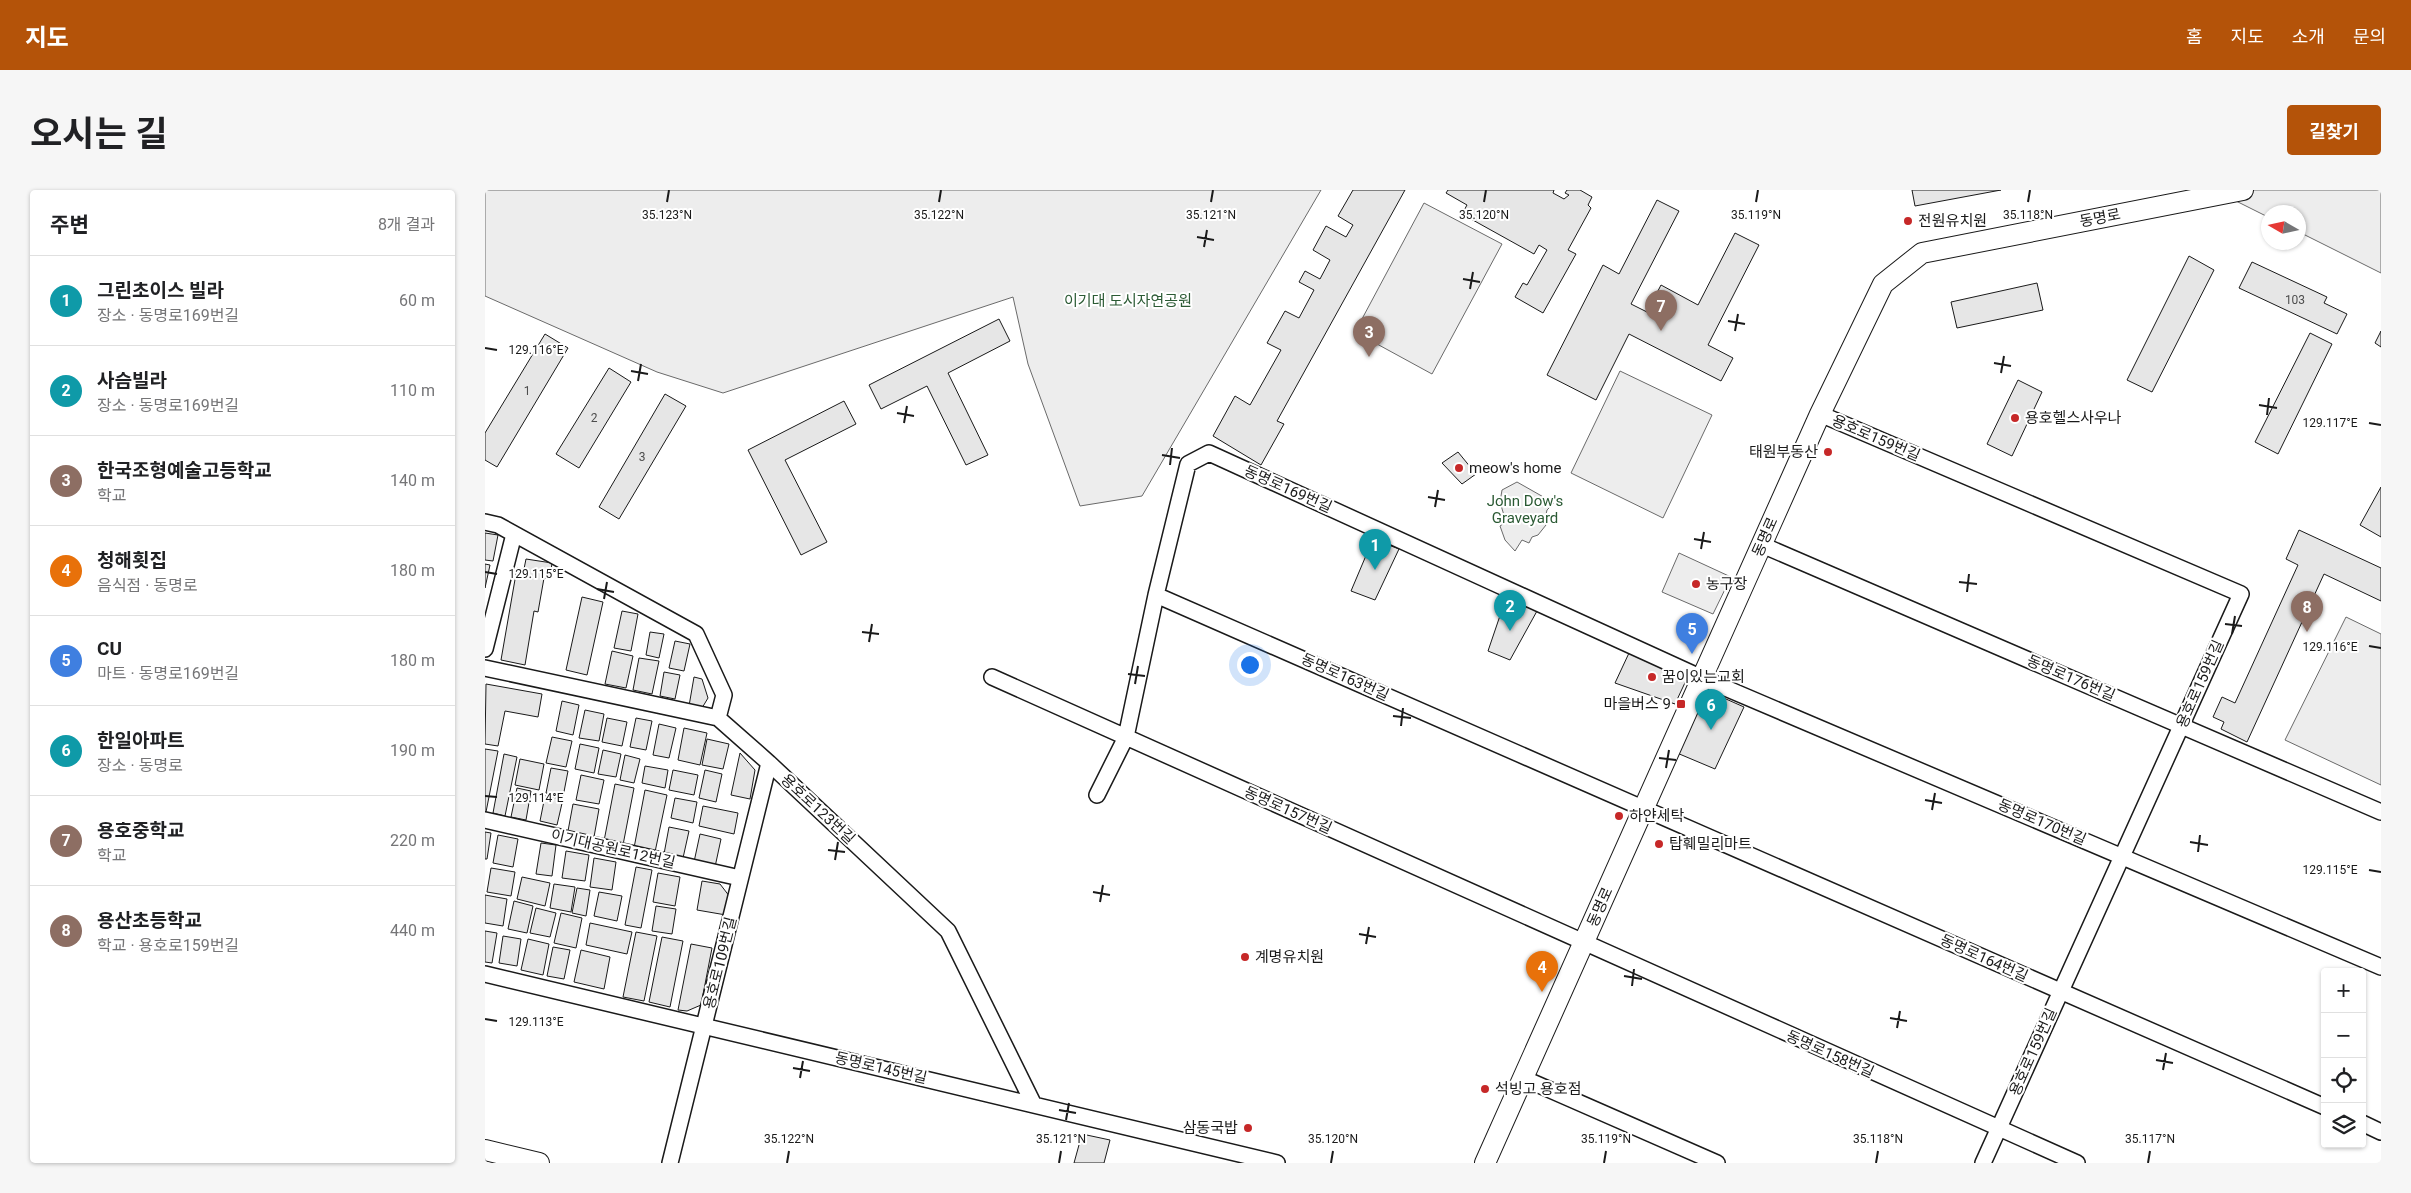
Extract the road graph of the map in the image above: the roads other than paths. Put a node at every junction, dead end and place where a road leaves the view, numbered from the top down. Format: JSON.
{"nodes":[{"id":1,"x":2243,"y":190,"type":"edge"},
{"id":2,"x":1820,"y":414,"type":"junction"},
{"id":3,"x":485,"y":522,"type":"edge"},
{"id":4,"x":514,"y":534,"type":"junction"},
{"id":5,"x":1761,"y":545,"type":"junction"},
{"id":6,"x":1156,"y":595,"type":"junction"},
{"id":7,"x":485,"y":649,"type":"edge"},
{"id":8,"x":485,"y":668,"type":"edge"},
{"id":9,"x":992,"y":677,"type":"dead end"},
{"id":10,"x":1702,"y":678,"type":"junction"},
{"id":11,"x":717,"y":718,"type":"junction"},
{"id":12,"x":2181,"y":726,"type":"junction"},
{"id":13,"x":1126,"y":737,"type":"junction"},
{"id":14,"x":769,"y":763,"type":"junction"},
{"id":15,"x":1097,"y":795,"type":"dead end"},
{"id":16,"x":1643,"y":808,"type":"junction"},
{"id":17,"x":2381,"y":812,"type":"edge"},
{"id":18,"x":485,"y":820,"type":"edge"},
{"id":19,"x":2122,"y":856,"type":"junction"},
{"id":20,"x":740,"y":878,"type":"junction"},
{"id":21,"x":1584,"y":943,"type":"junction"},
{"id":22,"x":2381,"y":967,"type":"edge"},
{"id":23,"x":485,"y":974,"type":"edge"},
{"id":24,"x":2061,"y":991,"type":"junction"},
{"id":25,"x":704,"y":1026,"type":"junction"},
{"id":26,"x":1523,"y":1078,"type":"junction"},
{"id":27,"x":1034,"y":1105,"type":"junction"},
{"id":28,"x":2321,"y":1105,"type":"edge"},
{"id":29,"x":2366,"y":1126,"type":"edge"},
{"id":30,"x":1998,"y":1129,"type":"junction"},
{"id":31,"x":2381,"y":1132,"type":"edge"},
{"id":32,"x":485,"y":1150,"type":"edge"},
{"id":33,"x":539,"y":1163,"type":"edge"},
{"id":34,"x":671,"y":1163,"type":"edge"},
{"id":35,"x":1277,"y":1163,"type":"edge"},
{"id":36,"x":1485,"y":1163,"type":"edge"},
{"id":37,"x":1717,"y":1163,"type":"edge"},
{"id":38,"x":1983,"y":1163,"type":"edge"},
{"id":39,"x":2077,"y":1163,"type":"edge"}],
"edges":[{"from":1,"to":2,"type":"street","name":"동명로"},
{"from":2,"to":5,"type":"street","name":"동명로"},
{"from":2,"to":12,"type":"street","name":"용호로159번길"},
{"from":3,"to":4,"type":"street"},
{"from":4,"to":7,"type":"street"},
{"from":4,"to":11,"type":"street"},
{"from":5,"to":10,"type":"street","name":"동명로"},
{"from":5,"to":12,"type":"street","name":"동명로176번길"},
{"from":6,"to":10,"type":"street","name":"동명로169번길"},
{"from":6,"to":13,"type":"street","name":"동명로169번길"},
{"from":6,"to":16,"type":"street","name":"동명로163번길"},
{"from":8,"to":11,"type":"street","name":"용호로123번길"},
{"from":9,"to":13,"type":"street","name":"동명로157번길"},
{"from":10,"to":16,"type":"street","name":"동명로"},
{"from":10,"to":19,"type":"street","name":"동명로170번길"},
{"from":11,"to":14,"type":"street","name":"용호로123번길"},
{"from":12,"to":17,"type":"street","name":"동명로176번길"},
{"from":12,"to":19,"type":"street","name":"용호로159번길"},
{"from":13,"to":15,"type":"street","name":"동명로169번길"},
{"from":13,"to":21,"type":"street","name":"동명로157번길"},
{"from":14,"to":20,"type":"street","name":"용호로109번길"},
{"from":14,"to":27,"type":"street","name":"용호로123번길"},
{"from":16,"to":21,"type":"street","name":"동명로"},
{"from":16,"to":24,"type":"street","name":"동명로164번길"},
{"from":18,"to":20,"type":"street","name":"이기대공원로12번길"},
{"from":19,"to":22,"type":"street","name":"동명로170번길"},
{"from":19,"to":24,"type":"street","name":"용호로159번길"},
{"from":20,"to":25,"type":"street","name":"용호로109번길"},
{"from":21,"to":26,"type":"street","name":"동명로"},
{"from":21,"to":30,"type":"street","name":"동명로158번길"},
{"from":23,"to":25,"type":"street","name":"동명로145번길"},
{"from":24,"to":28,"type":"street","name":"동명로164번길"},
{"from":24,"to":30,"type":"street","name":"용호로159번길"},
{"from":25,"to":27,"type":"street","name":"동명로145번길"},
{"from":25,"to":34,"type":"street","name":"용호로109번길"},
{"from":26,"to":36,"type":"street","name":"동명로"},
{"from":26,"to":37,"type":"street"},
{"from":27,"to":35,"type":"street","name":"동명로145번길"},
{"from":29,"to":31,"type":"street"},
{"from":30,"to":38,"type":"street","name":"용호로159번길"},
{"from":30,"to":39,"type":"street","name":"동명로158번길"},
{"from":32,"to":33,"type":"street"}]}
